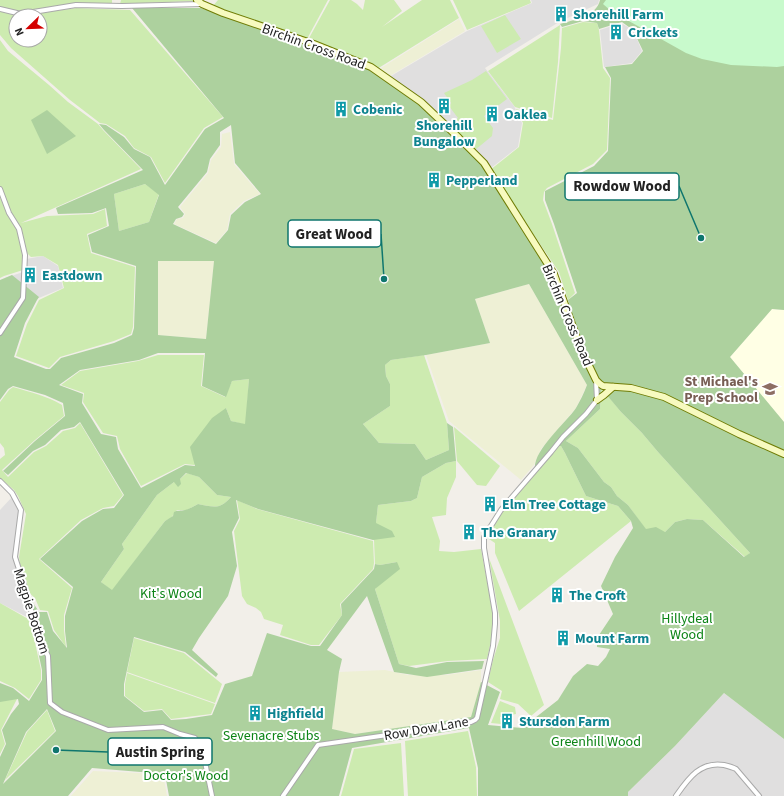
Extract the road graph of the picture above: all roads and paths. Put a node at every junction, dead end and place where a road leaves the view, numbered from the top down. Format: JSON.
{"nodes":[{"id":1,"x":197,"y":0,"type":"edge"},
{"id":2,"x":202,"y":4,"type":"junction"},
{"id":3,"x":0,"y":9,"type":"edge"},
{"id":4,"x":0,"y":189,"type":"edge"},
{"id":5,"x":0,"y":333,"type":"edge"},
{"id":6,"x":596,"y":380,"type":"junction"},
{"id":7,"x":613,"y":386,"type":"junction"},
{"id":8,"x":597,"y":400,"type":"junction"},
{"id":9,"x":784,"y":454,"type":"edge"},
{"id":10,"x":0,"y":481,"type":"edge"},
{"id":11,"x":212,"y":796,"type":"edge"},
{"id":12,"x":283,"y":796,"type":"edge"},
{"id":13,"x":676,"y":796,"type":"edge"},
{"id":14,"x":759,"y":796,"type":"edge"}],
"edges":[{"from":1,"to":2,"type":"street","name":"Birchin Cross Road"},
{"from":2,"to":3,"type":"street"},
{"from":2,"to":6,"type":"street","name":"Birchin Cross Road"},
{"from":4,"to":5,"type":"street"},
{"from":6,"to":7,"type":"street"},
{"from":6,"to":8,"type":"street"},
{"from":7,"to":8,"type":"street"},
{"from":7,"to":9,"type":"street"},
{"from":8,"to":12,"type":"street","name":"Row Dow Lane"},
{"from":10,"to":11,"type":"street","name":"Magpie Bottom"},
{"from":13,"to":14,"type":"street"}]}
